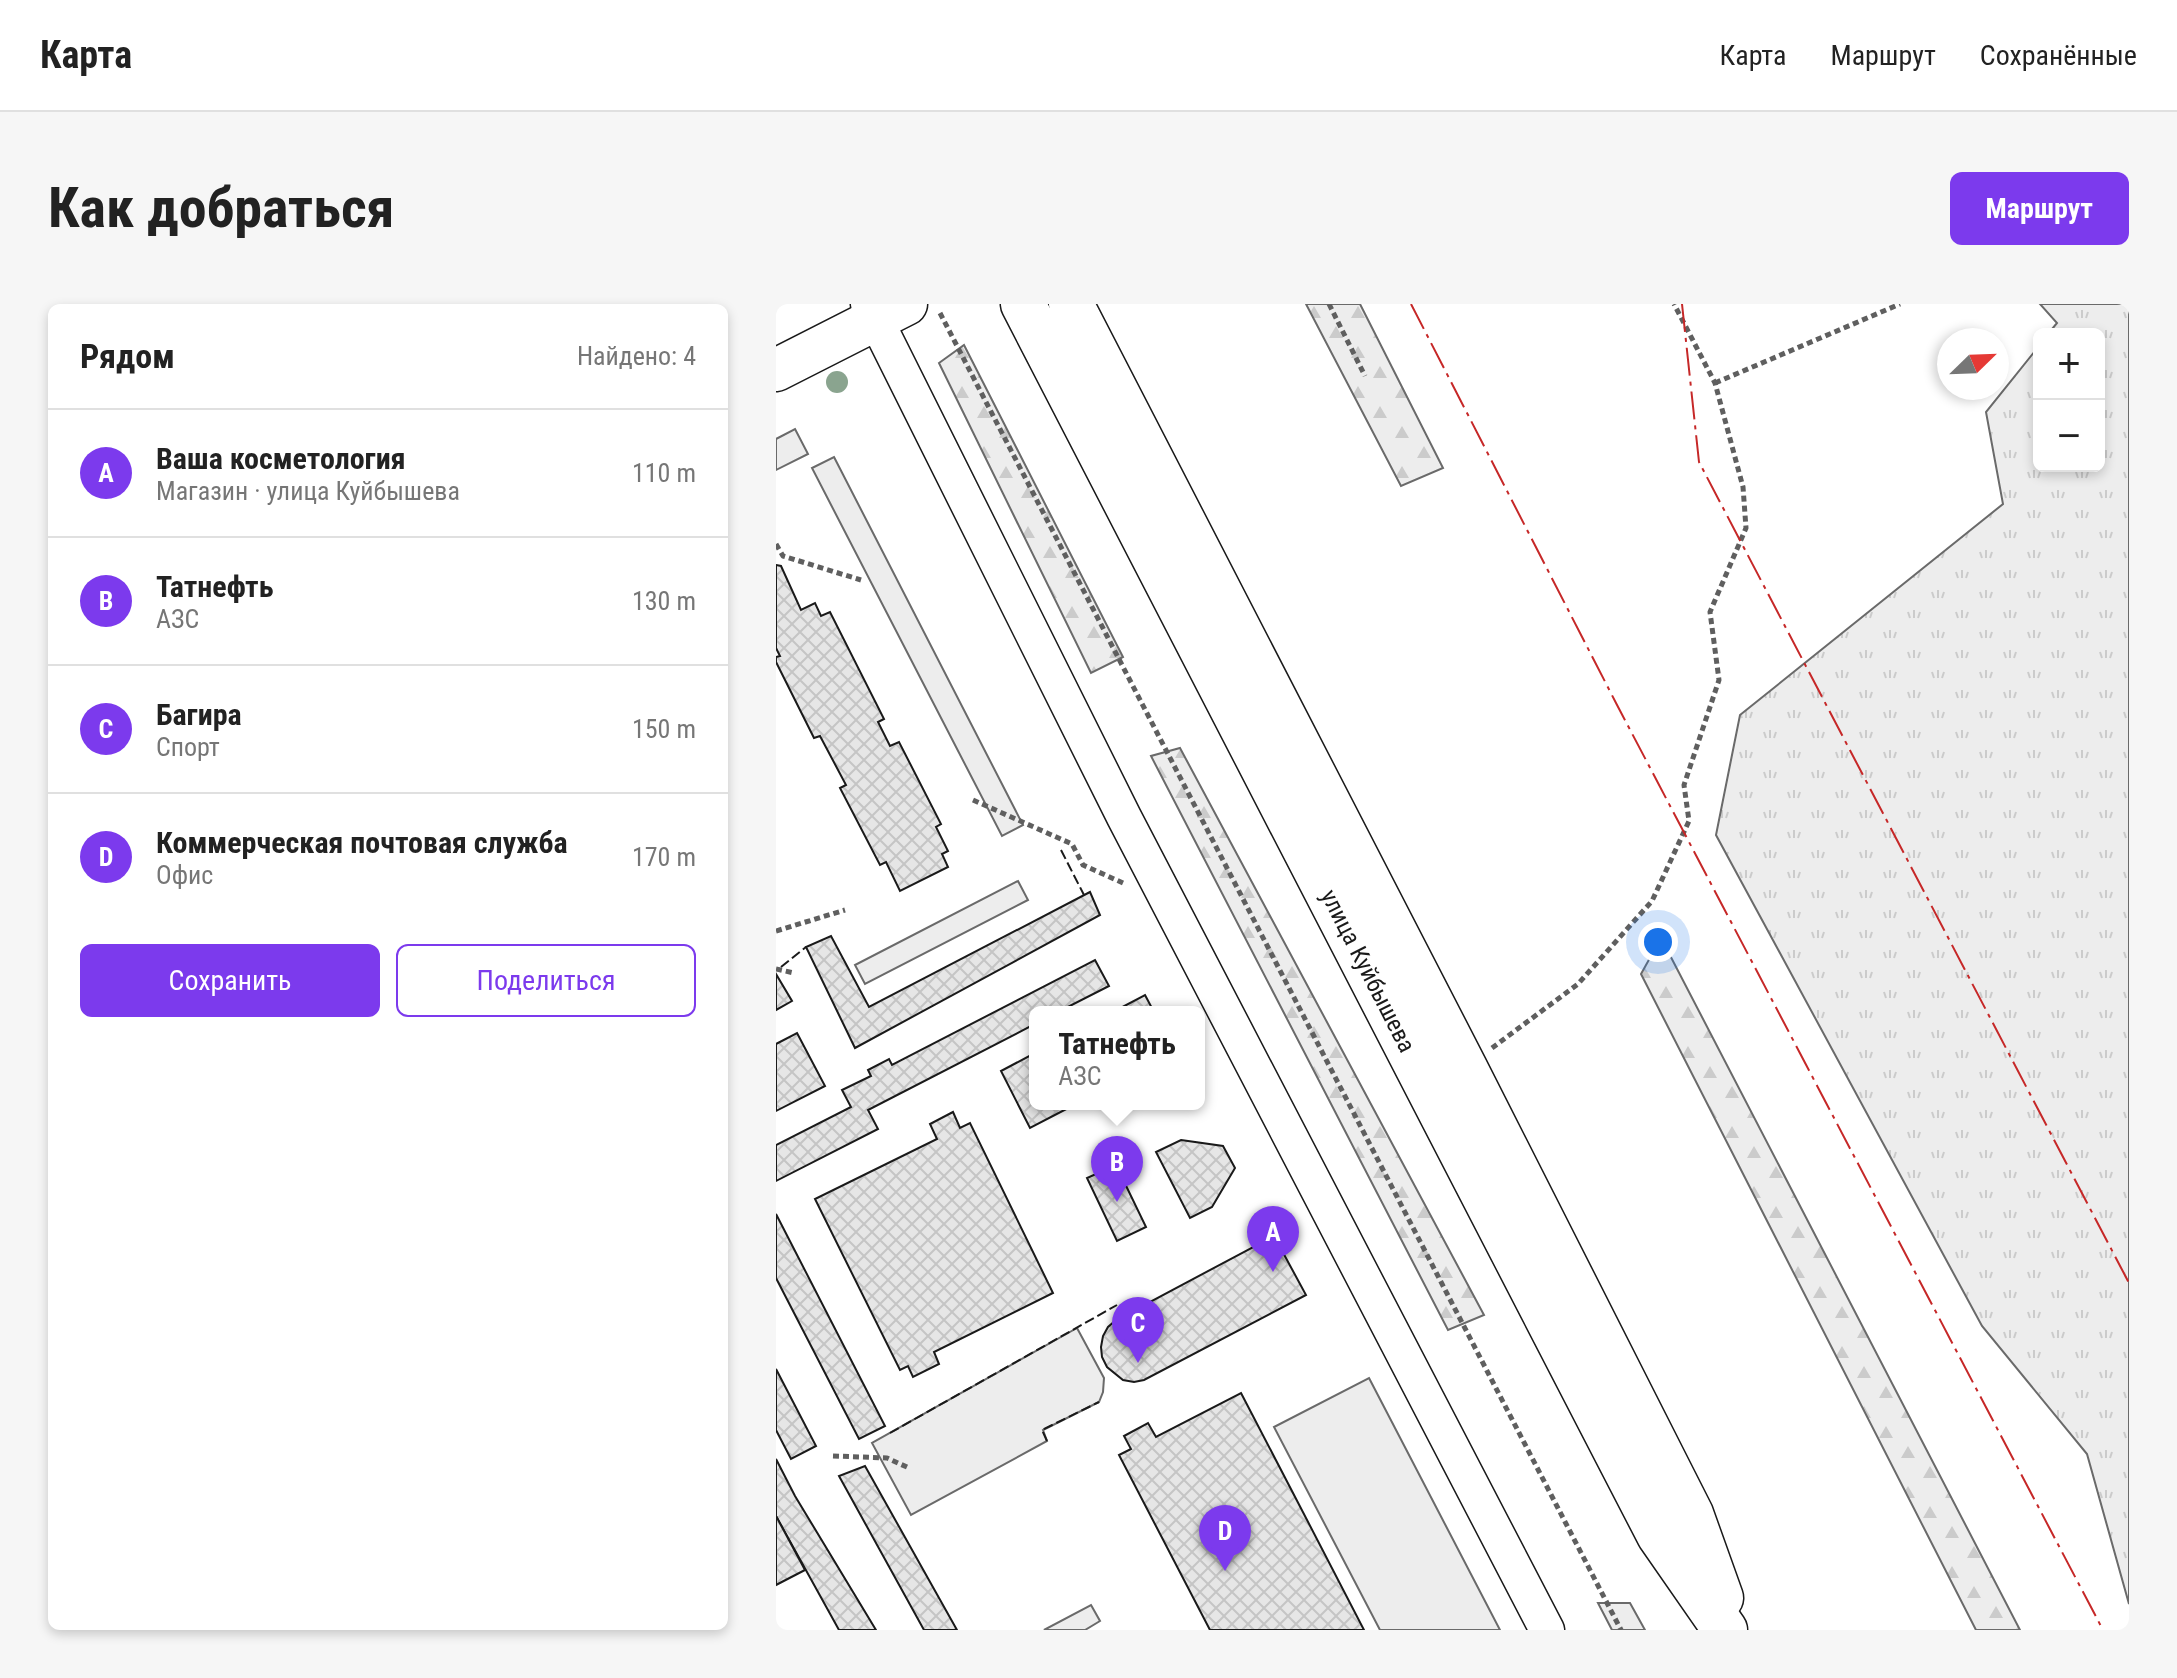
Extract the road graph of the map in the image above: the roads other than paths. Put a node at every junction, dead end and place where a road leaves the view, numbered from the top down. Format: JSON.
{"nodes":[{"id":1,"x":1023,"y":304,"type":"edge"},
{"id":2,"x":1071,"y":304,"type":"edge"},
{"id":3,"x":883,"y":309,"type":"edge"},
{"id":4,"x":776,"y":370,"type":"edge"},
{"id":5,"x":1547,"y":1630,"type":"edge"},
{"id":6,"x":1725,"y":1630,"type":"edge"},
{"id":7,"x":1733,"y":1630,"type":"edge"}],
"edges":[{"from":1,"to":6,"type":"highway","name":"улица Куйбышева"},
{"from":2,"to":7,"type":"highway","name":"улица Куйбышева"},
{"from":3,"to":4,"type":"main road"},
{"from":3,"to":5,"type":"street"}]}
